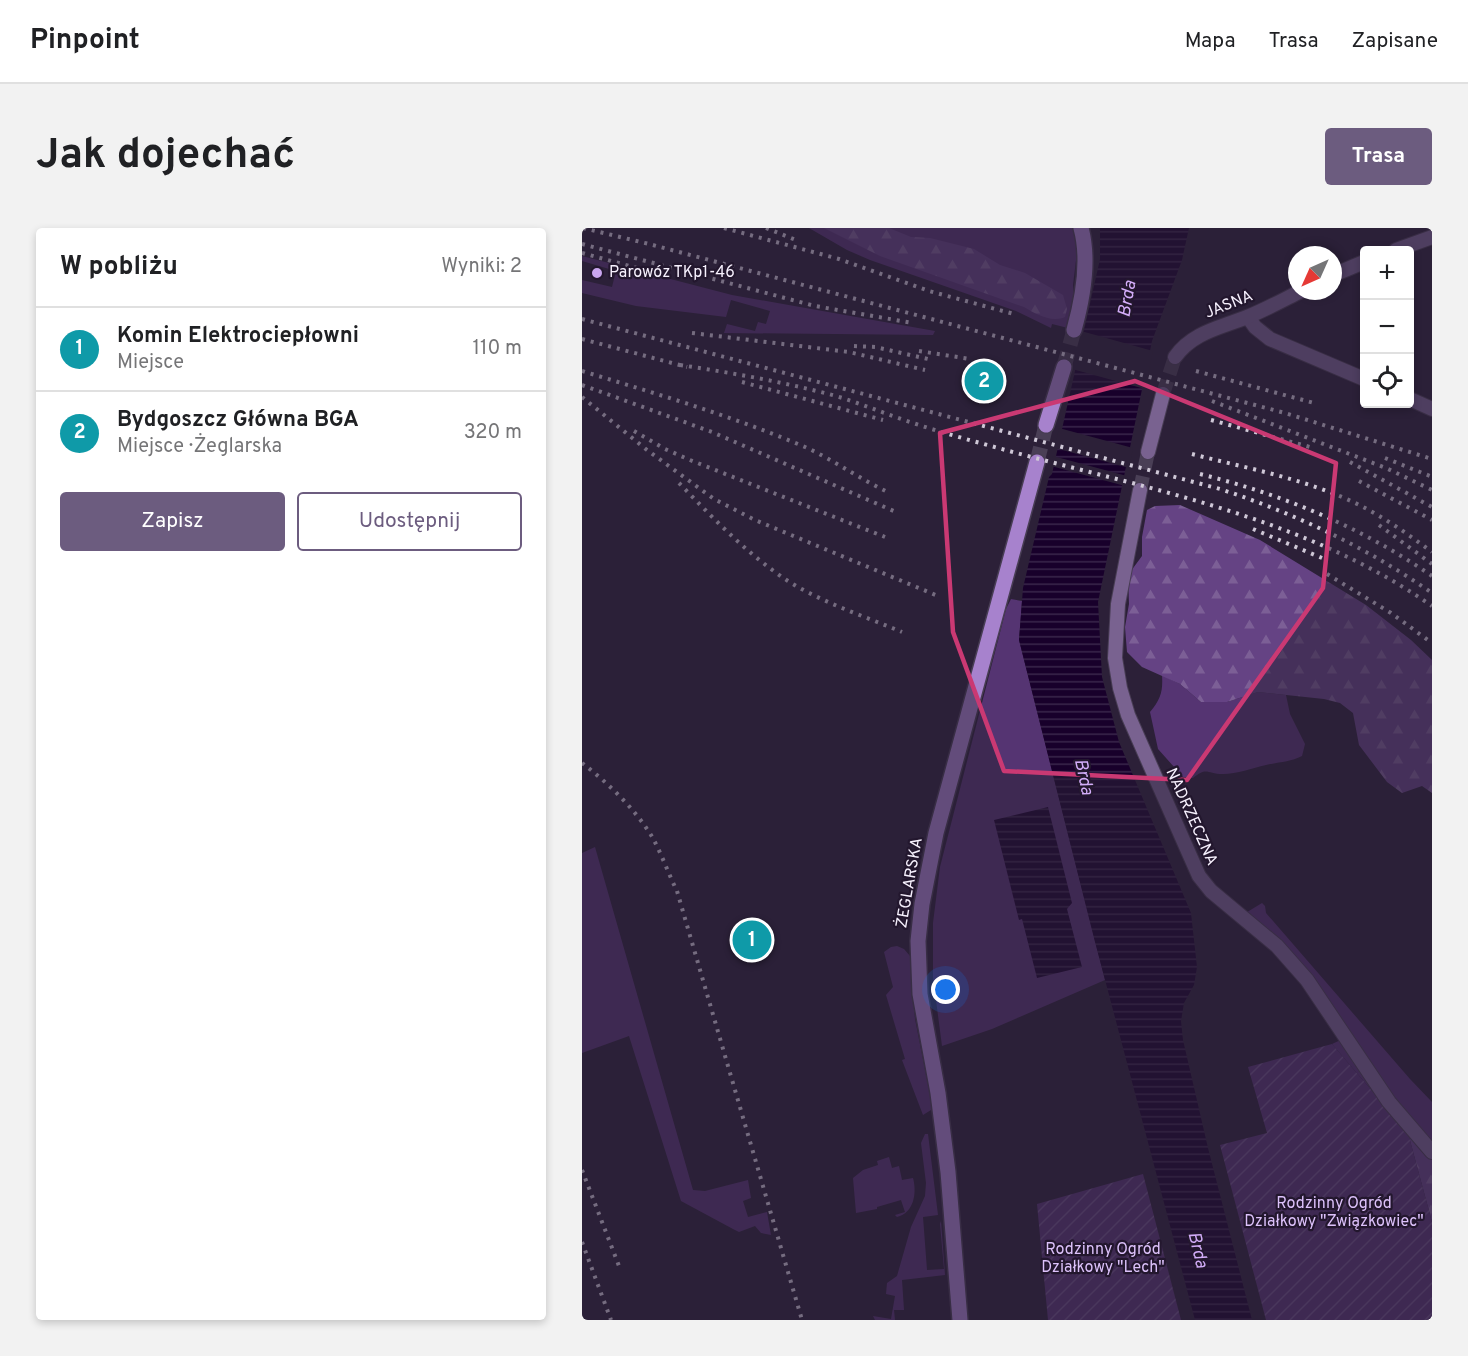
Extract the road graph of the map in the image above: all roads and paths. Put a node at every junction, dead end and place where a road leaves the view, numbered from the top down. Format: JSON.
{"nodes":[{"id":1,"x":1081,"y":228,"type":"edge"},
{"id":2,"x":1432,"y":237,"type":"edge"},
{"id":3,"x":1406,"y":246,"type":"edge"},
{"id":4,"x":1360,"y":264,"type":"edge"},
{"id":5,"x":1342,"y":271,"type":"edge"},
{"id":6,"x":1288,"y":297,"type":"edge"},
{"id":7,"x":1248,"y":317,"type":"junction"},
{"id":8,"x":1074,"y":330,"type":"tunnel mouth"},
{"id":9,"x":1175,"y":357,"type":"tunnel mouth"},
{"id":10,"x":1064,"y":367,"type":"tunnel mouth"},
{"id":11,"x":1360,"y":377,"type":"edge"},
{"id":12,"x":1163,"y":394,"type":"tunnel mouth"},
{"id":13,"x":1414,"y":401,"type":"edge"},
{"id":14,"x":1432,"y":409,"type":"edge"},
{"id":15,"x":1046,"y":425,"type":"tunnel mouth"},
{"id":16,"x":1148,"y":452,"type":"tunnel mouth"},
{"id":17,"x":1037,"y":462,"type":"tunnel mouth"},
{"id":18,"x":1140,"y":490,"type":"tunnel mouth"},
{"id":19,"x":1432,"y":1152,"type":"edge"},
{"id":20,"x":960,"y":1320,"type":"edge"}],
"edges":[{"from":1,"to":8,"type":"street"},
{"from":2,"to":3,"type":"street"},
{"from":4,"to":5,"type":"street"},
{"from":6,"to":7,"type":"street","name":"JASNA"},
{"from":7,"to":9,"type":"street","name":"JASNA"},
{"from":7,"to":11,"type":"street"},
{"from":10,"to":15,"type":"street"},
{"from":12,"to":16,"type":"street"},
{"from":13,"to":14,"type":"street"},
{"from":17,"to":20,"type":"street","name":"ŻEGLARSKA"},
{"from":18,"to":19,"type":"street","name":"NADRZECZNA"}]}
